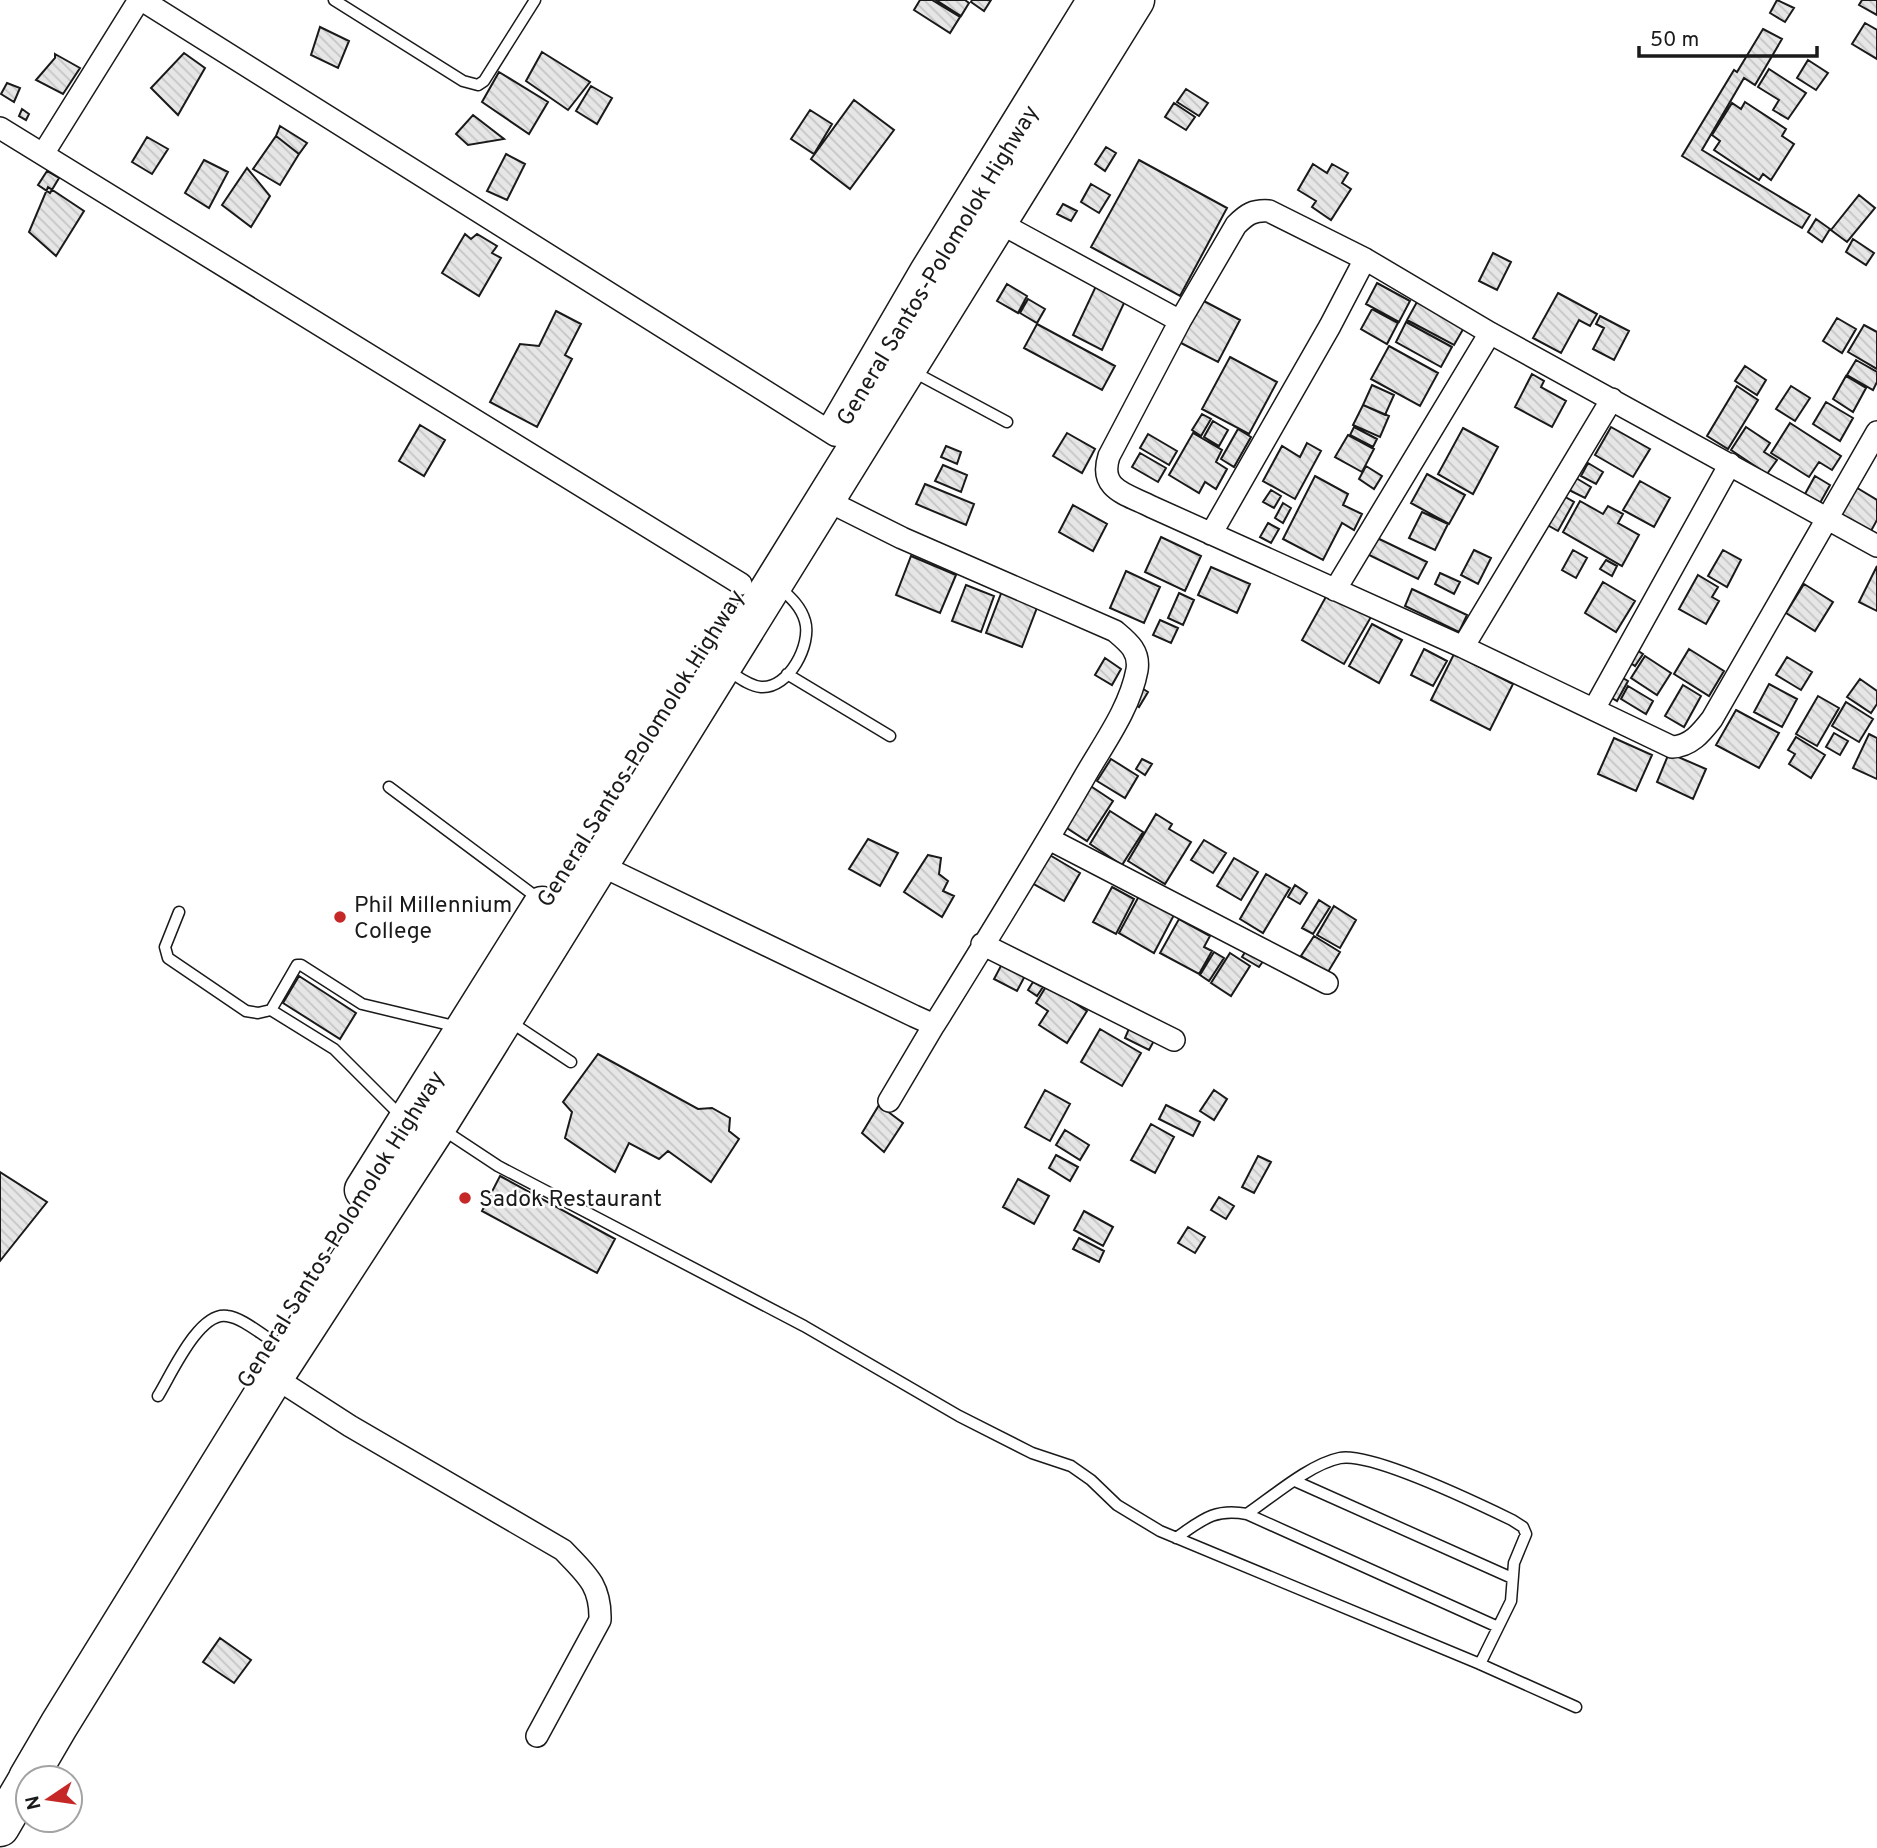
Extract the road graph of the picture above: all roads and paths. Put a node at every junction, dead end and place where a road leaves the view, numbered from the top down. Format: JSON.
{"nodes":[{"id":1,"x":140,"y":0,"type":"edge"},
{"id":2,"x":334,"y":0,"type":"edge"},
{"id":3,"x":535,"y":0,"type":"edge"},
{"id":4,"x":1097,"y":0,"type":"edge"},
{"id":5,"x":1135,"y":0,"type":"edge"},
{"id":6,"x":0,"y":128,"type":"edge"},
{"id":7,"x":43,"y":154,"type":"junction"},
{"id":8,"x":998,"y":222,"type":"junction"},
{"id":9,"x":1365,"y":259,"type":"junction"},
{"id":10,"x":1180,"y":321,"type":"junction"},
{"id":11,"x":1490,"y":332,"type":"junction"},
{"id":12,"x":906,"y":368,"type":"junction"},
{"id":13,"x":1612,"y":399,"type":"junction"},
{"id":14,"x":1007,"y":422,"type":"dead end"},
{"id":15,"x":1877,"y":432,"type":"edge"},
{"id":16,"x":835,"y":435,"type":"junction"},
{"id":17,"x":1730,"y":464,"type":"junction"},
{"id":18,"x":826,"y":500,"type":"junction"},
{"id":19,"x":1828,"y":521,"type":"junction"},
{"id":20,"x":1211,"y":534,"type":"junction"},
{"id":21,"x":1877,"y":546,"type":"edge"},
{"id":22,"x":758,"y":583,"type":"junction"},
{"id":23,"x":1335,"y":590,"type":"junction"},
{"id":24,"x":1462,"y":647,"type":"junction"},
{"id":25,"x":722,"y":667,"type":"junction"},
{"id":26,"x":787,"y":674,"type":"junction"},
{"id":27,"x":1594,"y":709,"type":"junction"},
{"id":28,"x":890,"y":736,"type":"dead end"},
{"id":29,"x":388,"y":787,"type":"dead end"},
{"id":30,"x":1049,"y":839,"type":"junction"},
{"id":31,"x":598,"y":864,"type":"junction"},
{"id":32,"x":544,"y":902,"type":"junction"},
{"id":33,"x":179,"y":912,"type":"dead end"},
{"id":34,"x":982,"y":944,"type":"junction"},
{"id":35,"x":1326,"y":983,"type":"dead end"},
{"id":36,"x":271,"y":1010,"type":"junction"},
{"id":37,"x":504,"y":1017,"type":"junction"},
{"id":38,"x":934,"y":1024,"type":"junction"},
{"id":39,"x":464,"y":1028,"type":"junction"},
{"id":40,"x":1174,"y":1040,"type":"dead end"},
{"id":41,"x":570,"y":1062,"type":"dead end"},
{"id":42,"x":889,"y":1101,"type":"dead end"},
{"id":43,"x":421,"y":1124,"type":"junction"},
{"id":44,"x":272,"y":1358,"type":"junction"},
{"id":45,"x":158,"y":1396,"type":"dead end"},
{"id":46,"x":1295,"y":1481,"type":"junction"},
{"id":47,"x":1247,"y":1514,"type":"junction"},
{"id":48,"x":1176,"y":1538,"type":"junction"},
{"id":49,"x":1512,"y":1578,"type":"junction"},
{"id":50,"x":1498,"y":1627,"type":"junction"},
{"id":51,"x":1480,"y":1664,"type":"junction"},
{"id":52,"x":1576,"y":1707,"type":"dead end"},
{"id":53,"x":537,"y":1736,"type":"dead end"},
{"id":54,"x":36,"y":1764,"type":"edge"},
{"id":55,"x":0,"y":1777,"type":"edge"},
{"id":56,"x":14,"y":1802,"type":"edge"},
{"id":57,"x":0,"y":1827,"type":"edge"}],
"edges":[{"from":1,"to":7,"type":"street"},
{"from":1,"to":16,"type":"street"},
{"from":2,"to":3,"type":"lane"},
{"from":4,"to":16,"type":"highway","name":"General Santos-Polomolok Highway"},
{"from":5,"to":8,"type":"highway"},
{"from":6,"to":7,"type":"street"},
{"from":7,"to":22,"type":"street"},
{"from":8,"to":10,"type":"street"},
{"from":8,"to":12,"type":"highway"},
{"from":9,"to":10,"type":"street"},
{"from":9,"to":11,"type":"street"},
{"from":9,"to":20,"type":"street"},
{"from":10,"to":20,"type":"street"},
{"from":11,"to":13,"type":"street"},
{"from":11,"to":23,"type":"street"},
{"from":12,"to":14,"type":"lane"},
{"from":12,"to":18,"type":"highway"},
{"from":13,"to":17,"type":"street"},
{"from":13,"to":24,"type":"street"},
{"from":15,"to":19,"type":"street"},
{"from":16,"to":22,"type":"highway","name":"General Santos-Polomolok Highway"},
{"from":17,"to":19,"type":"street"},
{"from":17,"to":27,"type":"street"},
{"from":18,"to":22,"type":"highway"},
{"from":18,"to":30,"type":"street"},
{"from":19,"to":21,"type":"street"},
{"from":19,"to":27,"type":"street"},
{"from":20,"to":23,"type":"street"},
{"from":22,"to":25,"type":"highway"},
{"from":22,"to":26,"type":"lane"},
{"from":22,"to":32,"type":"highway","name":"General Santos-Polomolok Highway"},
{"from":23,"to":24,"type":"street"},
{"from":24,"to":27,"type":"street"},
{"from":25,"to":26,"type":"lane"},
{"from":25,"to":31,"type":"highway"},
{"from":26,"to":28,"type":"lane"},
{"from":29,"to":32,"type":"lane"},
{"from":30,"to":34,"type":"street"},
{"from":30,"to":35,"type":"street"},
{"from":31,"to":37,"type":"highway"},
{"from":31,"to":38,"type":"street"},
{"from":32,"to":39,"type":"highway","name":"General Santos-Polomolok Highway"},
{"from":33,"to":36,"type":"lane"},
{"from":34,"to":38,"type":"street"},
{"from":34,"to":40,"type":"street"},
{"from":36,"to":39,"type":"lane"},
{"from":36,"to":43,"type":"lane"},
{"from":37,"to":41,"type":"lane"},
{"from":37,"to":43,"type":"highway"},
{"from":38,"to":42,"type":"street"},
{"from":39,"to":43,"type":"highway","name":"General Santos-Polomolok Highway"},
{"from":43,"to":44,"type":"highway"},
{"from":43,"to":48,"type":"lane"},
{"from":44,"to":45,"type":"lane"},
{"from":44,"to":53,"type":"street"},
{"from":44,"to":54,"type":"highway"},
{"from":44,"to":55,"type":"highway","name":"General Santos-Polomolok Highway"},
{"from":46,"to":47,"type":"lane"},
{"from":46,"to":49,"type":"lane"},
{"from":46,"to":49,"type":"lane"},
{"from":47,"to":48,"type":"lane"},
{"from":47,"to":50,"type":"lane"},
{"from":48,"to":51,"type":"lane"},
{"from":49,"to":50,"type":"lane"},
{"from":50,"to":51,"type":"lane"},
{"from":51,"to":52,"type":"lane"},
{"from":56,"to":57,"type":"highway"}]}
